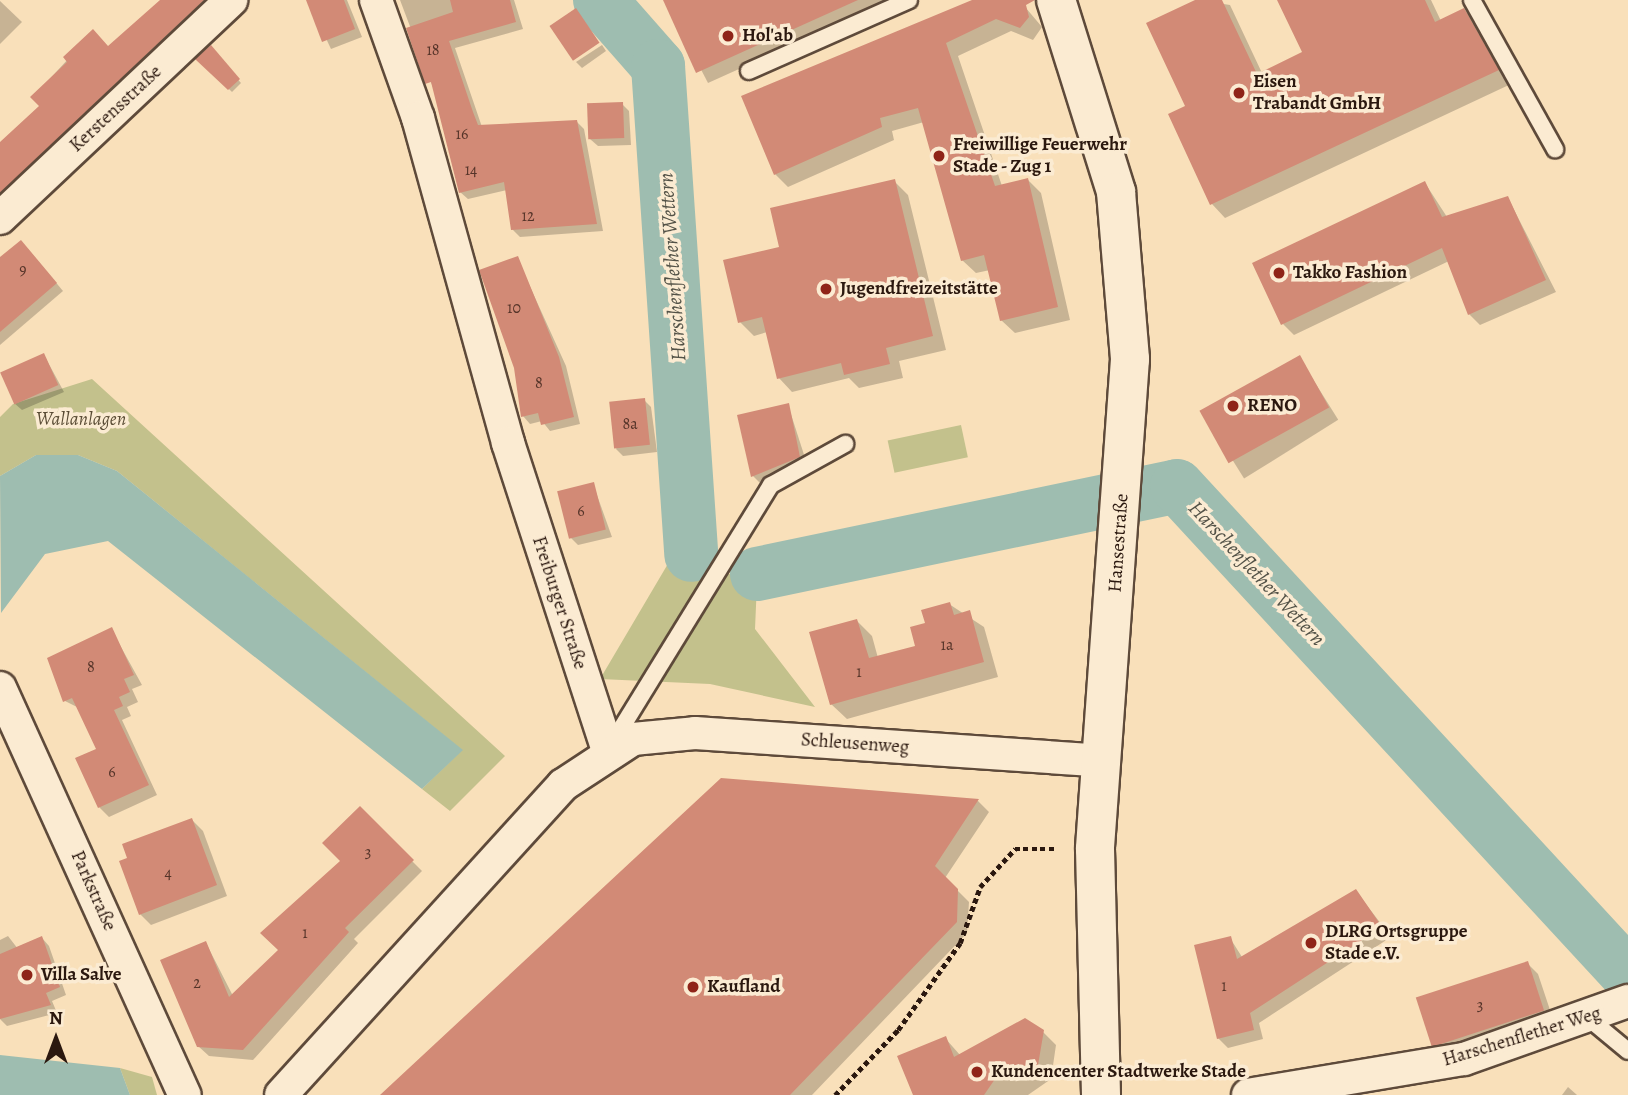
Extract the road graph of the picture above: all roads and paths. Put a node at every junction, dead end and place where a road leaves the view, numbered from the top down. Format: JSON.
{"nodes":[{"id":1,"x":231,"y":0,"type":"edge"},
{"id":2,"x":376,"y":0,"type":"edge"},
{"id":3,"x":909,"y":0,"type":"edge"},
{"id":4,"x":1057,"y":0,"type":"edge"},
{"id":5,"x":1472,"y":0,"type":"edge"},
{"id":6,"x":749,"y":71,"type":"dead end"},
{"id":7,"x":1555,"y":149,"type":"dead end"},
{"id":8,"x":0,"y":218,"type":"edge"},
{"id":9,"x":845,"y":444,"type":"dead end"},
{"id":10,"x":0,"y":688,"type":"edge"},
{"id":11,"x":608,"y":750,"type":"junction"},
{"id":12,"x":1104,"y":761,"type":"junction"},
{"id":13,"x":1055,"y":849,"type":"dead end"},
{"id":14,"x":1625,"y":1003,"type":"edge"},
{"id":15,"x":1587,"y":1017,"type":"junction"},
{"id":16,"x":1628,"y":1051,"type":"edge"},
{"id":17,"x":186,"y":1095,"type":"edge"},
{"id":18,"x":281,"y":1095,"type":"edge"},
{"id":19,"x":835,"y":1095,"type":"edge"},
{"id":20,"x":1101,"y":1095,"type":"edge"},
{"id":21,"x":1248,"y":1095,"type":"edge"}],
"edges":[{"from":1,"to":8,"type":"street","name":"Kerstensstraße"},
{"from":2,"to":11,"type":"street","name":"Freiburger Straße"},
{"from":3,"to":6,"type":"lane"},
{"from":4,"to":12,"type":"main road","name":"Hansestraße"},
{"from":5,"to":7,"type":"lane"},
{"from":9,"to":11,"type":"lane"},
{"from":10,"to":17,"type":"street","name":"Parkstraße"},
{"from":11,"to":12,"type":"street","name":"Schleusenweg"},
{"from":11,"to":18,"type":"street"},
{"from":12,"to":20,"type":"main road","name":"Hansestraße"},
{"from":13,"to":19,"type":"path"},
{"from":14,"to":15,"type":"street","name":"Harschenflether Weg"},
{"from":15,"to":16,"type":"lane"},
{"from":15,"to":21,"type":"street","name":"Harschenflether Weg"}]}
